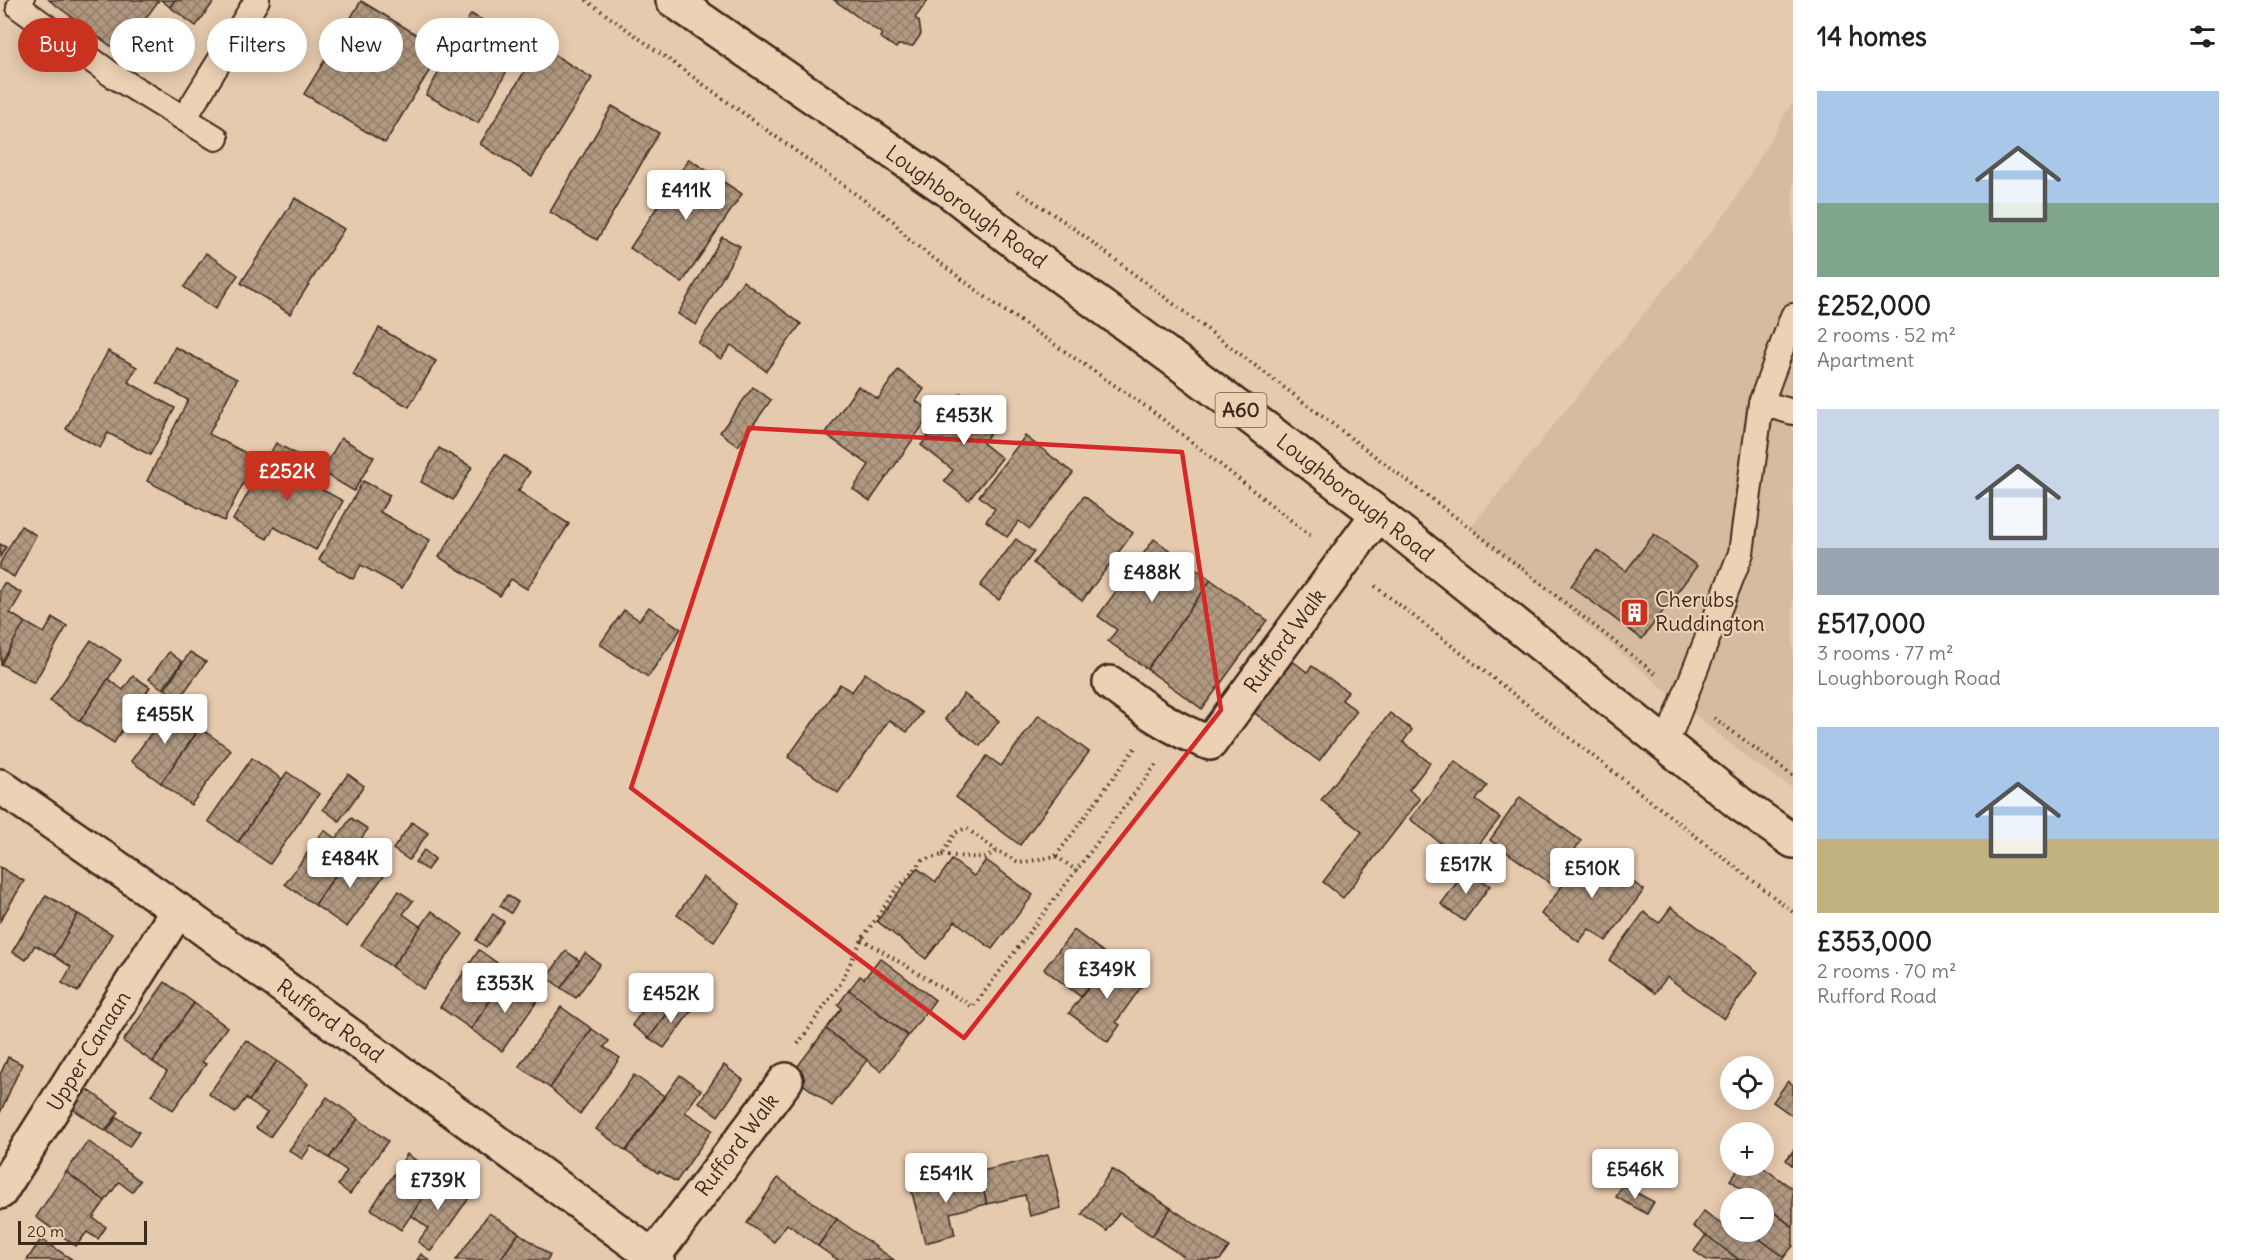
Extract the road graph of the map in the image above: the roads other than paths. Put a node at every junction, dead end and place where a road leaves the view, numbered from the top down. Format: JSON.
{"nodes":[{"id":1,"x":22,"y":0,"type":"edge"},
{"id":2,"x":257,"y":0,"type":"edge"},
{"id":3,"x":673,"y":0,"type":"edge"},
{"id":4,"x":185,"y":117,"type":"junction"},
{"id":5,"x":216,"y":138,"type":"dead end"},
{"id":6,"x":1793,"y":316,"type":"edge"},
{"id":7,"x":1761,"y":403,"type":"junction"},
{"id":8,"x":1793,"y":412,"type":"edge"},
{"id":9,"x":1378,"y":514,"type":"junction"},
{"id":10,"x":1110,"y":683,"type":"dead end"},
{"id":11,"x":1666,"y":744,"type":"junction"},
{"id":12,"x":0,"y":786,"type":"edge"},
{"id":13,"x":1793,"y":841,"type":"edge"},
{"id":14,"x":178,"y":910,"type":"junction"},
{"id":15,"x":786,"y":1080,"type":"road end"},
{"id":16,"x":1,"y":1188,"type":"edge"},
{"id":17,"x":656,"y":1258,"type":"edge"}],
"edges":[{"from":1,"to":4,"type":"lane"},
{"from":2,"to":4,"type":"lane"},
{"from":3,"to":9,"type":"street","name":"Loughborough Road","number":"A60"},
{"from":4,"to":5,"type":"lane"},
{"from":6,"to":7,"type":"lane"},
{"from":7,"to":8,"type":"lane"},
{"from":7,"to":11,"type":"lane"},
{"from":9,"to":10,"type":"street","name":"Rufford Walk"},
{"from":9,"to":11,"type":"street","name":"Loughborough Road","number":"A60"},
{"from":11,"to":13,"type":"street","name":"Loughborough Road","number":"A60"},
{"from":12,"to":14,"type":"street","name":"Rufford Road"},
{"from":14,"to":16,"type":"street","name":"Upper Canaan"},
{"from":14,"to":17,"type":"street","name":"Rufford Road"},
{"from":15,"to":17,"type":"street","name":"Rufford Walk"}]}
